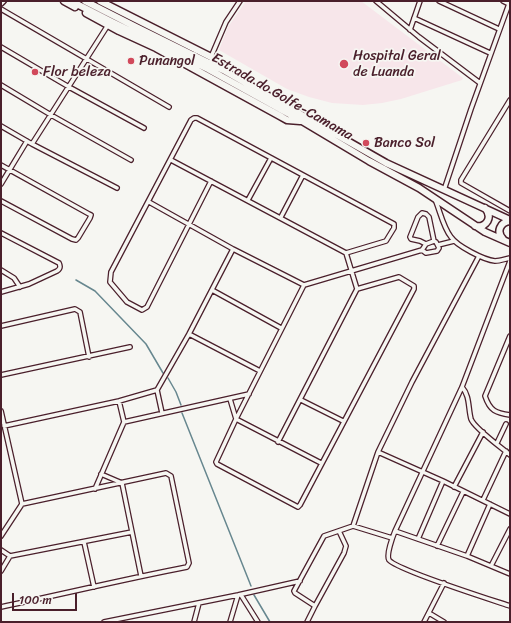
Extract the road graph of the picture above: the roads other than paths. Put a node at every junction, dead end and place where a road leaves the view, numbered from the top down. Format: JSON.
{"nodes":[{"id":1,"x":64,"y":1,"type":"edge"},
{"id":2,"x":71,"y":1,"type":"edge"},
{"id":3,"x":85,"y":1,"type":"edge"},
{"id":4,"x":100,"y":1,"type":"edge"},
{"id":5,"x":240,"y":1,"type":"edge"},
{"id":6,"x":376,"y":1,"type":"edge"},
{"id":7,"x":420,"y":1,"type":"edge"},
{"id":8,"x":439,"y":1,"type":"edge"},
{"id":9,"x":503,"y":1,"type":"edge"},
{"id":10,"x":509,"y":2,"type":"edge"},
{"id":11,"x":1,"y":9,"type":"edge"},
{"id":12,"x":414,"y":18,"type":"junction"},
{"id":13,"x":108,"y":25,"type":"junction"},
{"id":14,"x":499,"y":29,"type":"junction"},
{"id":15,"x":410,"y":30,"type":"junction"},
{"id":16,"x":1,"y":47,"type":"edge"},
{"id":17,"x":490,"y":53,"type":"junction"},
{"id":18,"x":212,"y":55,"type":"junction"},
{"id":19,"x":86,"y":59,"type":"junction"},
{"id":20,"x":224,"y":70,"type":"junction"},
{"id":21,"x":480,"y":83,"type":"junction"},
{"id":22,"x":1,"y":85,"type":"edge"},
{"id":23,"x":69,"y":88,"type":"junction"},
{"id":24,"x":510,"y":100,"type":"edge"},
{"id":25,"x":169,"y":106,"type":"dead end"},
{"id":26,"x":51,"y":115,"type":"junction"},
{"id":27,"x":302,"y":121,"type":"junction"},
{"id":28,"x":1,"y":126,"type":"edge"},
{"id":29,"x":144,"y":128,"type":"dead end"},
{"id":30,"x":27,"y":141,"type":"junction"},
{"id":31,"x":32,"y":144,"type":"junction"},
{"id":32,"x":271,"y":158,"type":"junction"},
{"id":33,"x":132,"y":160,"type":"dead end"},
{"id":34,"x":171,"y":160,"type":"junction"},
{"id":35,"x":1,"y":166,"type":"edge"},
{"id":36,"x":9,"y":170,"type":"junction"},
{"id":37,"x":303,"y":175,"type":"junction"},
{"id":38,"x":211,"y":181,"type":"junction"},
{"id":39,"x":1,"y":184,"type":"edge"},
{"id":40,"x":117,"y":188,"type":"dead end"},
{"id":41,"x":444,"y":190,"type":"junction"},
{"id":42,"x":248,"y":200,"type":"junction"},
{"id":43,"x":437,"y":200,"type":"junction"},
{"id":44,"x":1,"y":201,"type":"edge"},
{"id":45,"x":149,"y":202,"type":"junction"},
{"id":46,"x":484,"y":207,"type":"junction"},
{"id":47,"x":510,"y":211,"type":"edge"},
{"id":48,"x":281,"y":217,"type":"junction"},
{"id":49,"x":510,"y":220,"type":"edge"},
{"id":50,"x":189,"y":224,"type":"junction"},
{"id":51,"x":474,"y":226,"type":"junction"},
{"id":52,"x":1,"y":233,"type":"edge"},
{"id":53,"x":434,"y":241,"type":"junction"},
{"id":54,"x":454,"y":241,"type":"junction"},
{"id":55,"x":508,"y":242,"type":"edge"},
{"id":56,"x":426,"y":244,"type":"junction"},
{"id":57,"x":438,"y":245,"type":"junction"},
{"id":58,"x":233,"y":249,"type":"junction"},
{"id":59,"x":422,"y":250,"type":"junction"},
{"id":60,"x":346,"y":253,"type":"junction"},
{"id":61,"x":479,"y":256,"type":"junction"},
{"id":62,"x":510,"y":259,"type":"edge"},
{"id":63,"x":1,"y":270,"type":"edge"},
{"id":64,"x":352,"y":272,"type":"junction"},
{"id":65,"x":304,"y":285,"type":"junction"},
{"id":66,"x":20,"y":287,"type":"junction"},
{"id":67,"x":357,"y":289,"type":"junction"},
{"id":68,"x":212,"y":290,"type":"junction"},
{"id":69,"x":1,"y":292,"type":"edge"},
{"id":70,"x":1,"y":326,"type":"edge"},
{"id":71,"x":281,"y":328,"type":"junction"},
{"id":72,"x":188,"y":334,"type":"junction"},
{"id":73,"x":510,"y":336,"type":"edge"},
{"id":74,"x":130,"y":347,"type":"dead end"},
{"id":75,"x":89,"y":357,"type":"junction"},
{"id":76,"x":260,"y":372,"type":"junction"},
{"id":77,"x":1,"y":375,"type":"edge"},
{"id":78,"x":462,"y":387,"type":"junction"},
{"id":79,"x":157,"y":390,"type":"junction"},
{"id":80,"x":248,"y":394,"type":"junction"},
{"id":81,"x":230,"y":399,"type":"junction"},
{"id":82,"x":301,"y":400,"type":"junction"},
{"id":83,"x":119,"y":401,"type":"junction"},
{"id":84,"x":1,"y":411,"type":"edge"},
{"id":85,"x":162,"y":414,"type":"junction"},
{"id":86,"x":510,"y":415,"type":"edge"},
{"id":87,"x":236,"y":419,"type":"junction"},
{"id":88,"x":343,"y":421,"type":"junction"},
{"id":89,"x":124,"y":422,"type":"junction"},
{"id":90,"x":506,"y":424,"type":"dead end"},
{"id":91,"x":4,"y":426,"type":"junction"},
{"id":92,"x":483,"y":432,"type":"junction"},
{"id":93,"x":278,"y":442,"type":"junction"},
{"id":94,"x":497,"y":443,"type":"junction"},
{"id":95,"x":506,"y":451,"type":"junction"},
{"id":96,"x":378,"y":452,"type":"junction"},
{"id":97,"x":510,"y":455,"type":"edge"},
{"id":98,"x":322,"y":463,"type":"junction"},
{"id":99,"x":422,"y":472,"type":"junction"},
{"id":100,"x":101,"y":474,"type":"junction"},
{"id":101,"x":443,"y":481,"type":"junction"},
{"id":102,"x":122,"y":483,"type":"junction"},
{"id":103,"x":454,"y":487,"type":"junction"},
{"id":104,"x":95,"y":489,"type":"junction"},
{"id":105,"x":464,"y":492,"type":"junction"},
{"id":106,"x":482,"y":500,"type":"junction"},
{"id":107,"x":22,"y":504,"type":"junction"},
{"id":108,"x":490,"y":504,"type":"junction"},
{"id":109,"x":510,"y":506,"type":"edge"},
{"id":110,"x":508,"y":513,"type":"edge"},
{"id":111,"x":353,"y":526,"type":"junction"},
{"id":112,"x":510,"y":529,"type":"edge"},
{"id":113,"x":395,"y":530,"type":"junction"},
{"id":114,"x":339,"y":531,"type":"junction"},
{"id":115,"x":132,"y":532,"type":"junction"},
{"id":116,"x":1,"y":536,"type":"edge"},
{"id":117,"x":392,"y":538,"type":"junction"},
{"id":118,"x":418,"y":539,"type":"junction"},
{"id":119,"x":84,"y":542,"type":"junction"},
{"id":120,"x":437,"y":546,"type":"junction"},
{"id":121,"x":1,"y":550,"type":"edge"},
{"id":122,"x":10,"y":556,"type":"junction"},
{"id":123,"x":467,"y":556,"type":"junction"},
{"id":124,"x":491,"y":566,"type":"junction"},
{"id":125,"x":1,"y":571,"type":"edge"},
{"id":126,"x":510,"y":574,"type":"edge"},
{"id":127,"x":141,"y":576,"type":"junction"},
{"id":128,"x":300,"y":581,"type":"junction"},
{"id":129,"x":444,"y":583,"type":"junction"},
{"id":130,"x":94,"y":587,"type":"junction"},
{"id":131,"x":239,"y":595,"type":"junction"},
{"id":132,"x":199,"y":603,"type":"junction"},
{"id":133,"x":1,"y":606,"type":"edge"},
{"id":134,"x":315,"y":606,"type":"junction"},
{"id":135,"x":510,"y":606,"type":"edge"},
{"id":136,"x":429,"y":613,"type":"junction"},
{"id":137,"x":104,"y":622,"type":"edge"},
{"id":138,"x":194,"y":622,"type":"edge"},
{"id":139,"x":230,"y":622,"type":"edge"},
{"id":140,"x":258,"y":622,"type":"edge"},
{"id":141,"x":307,"y":622,"type":"edge"},
{"id":142,"x":424,"y":622,"type":"edge"},
{"id":143,"x":444,"y":622,"type":"edge"}],
"edges":[{"from":1,"to":13,"type":"highway"},
{"from":2,"to":27,"type":"highway","name":"Estrada do Golfe-Camama"},
{"from":3,"to":20,"type":"highway","name":"Estrada do Golfe-Camama"},
{"from":4,"to":18,"type":"highway"},
{"from":5,"to":18,"type":"street"},
{"from":6,"to":15,"type":"street"},
{"from":7,"to":12,"type":"street"},
{"from":8,"to":14,"type":"street"},
{"from":9,"to":10,"type":"street"},
{"from":10,"to":14,"type":"street"},
{"from":11,"to":19,"type":"street"},
{"from":12,"to":15,"type":"street"},
{"from":12,"to":17,"type":"street"},
{"from":13,"to":19,"type":"street"},
{"from":13,"to":27,"type":"highway"},
{"from":14,"to":17,"type":"street"},
{"from":15,"to":21,"type":"street"},
{"from":16,"to":23,"type":"street"},
{"from":17,"to":21,"type":"street"},
{"from":18,"to":20,"type":"highway"},
{"from":19,"to":23,"type":"street"},
{"from":19,"to":25,"type":"street"},
{"from":20,"to":41,"type":"highway","name":"Estrada do Golfe-Camama"},
{"from":21,"to":41,"type":"street"},
{"from":22,"to":26,"type":"street"},
{"from":23,"to":26,"type":"street"},
{"from":23,"to":29,"type":"street"},
{"from":24,"to":47,"type":"street"},
{"from":26,"to":31,"type":"street"},
{"from":26,"to":33,"type":"street"},
{"from":27,"to":43,"type":"highway","name":"Estrada do Golfe-Camama"},
{"from":28,"to":30,"type":"street"},
{"from":30,"to":31,"type":"street"},
{"from":30,"to":36,"type":"street"},
{"from":31,"to":40,"type":"street"},
{"from":32,"to":34,"type":"street"},
{"from":32,"to":37,"type":"street"},
{"from":32,"to":42,"type":"street"},
{"from":34,"to":38,"type":"street"},
{"from":34,"to":45,"type":"street"},
{"from":35,"to":36,"type":"street"},
{"from":36,"to":39,"type":"street"},
{"from":36,"to":44,"type":"street"},
{"from":37,"to":48,"type":"street"},
{"from":37,"to":60,"type":"street"},
{"from":38,"to":42,"type":"street"},
{"from":38,"to":50,"type":"street"},
{"from":41,"to":46,"type":"highway","name":"Estrada do Golfe-Camama"},
{"from":42,"to":48,"type":"street"},
{"from":43,"to":51,"type":"highway","name":"Estrada do Golfe-Camama"},
{"from":43,"to":54,"type":"street"},
{"from":45,"to":50,"type":"street"},
{"from":45,"to":50,"type":"street"},
{"from":46,"to":49,"type":"highway","name":"Estrada do Golfe-Camama"},
{"from":46,"to":51,"type":"highway"},
{"from":48,"to":60,"type":"street"},
{"from":49,"to":55,"type":"highway"},
{"from":50,"to":58,"type":"street"},
{"from":51,"to":55,"type":"highway","name":"Estrada do Golfe-Camama"},
{"from":52,"to":66,"type":"street"},
{"from":53,"to":56,"type":"street"},
{"from":53,"to":56,"type":"street"},
{"from":53,"to":57,"type":"street"},
{"from":54,"to":57,"type":"street"},
{"from":54,"to":61,"type":"street"},
{"from":56,"to":59,"type":"street"},
{"from":57,"to":59,"type":"street"},
{"from":58,"to":65,"type":"street"},
{"from":58,"to":68,"type":"street"},
{"from":59,"to":64,"type":"street"},
{"from":60,"to":64,"type":"street"},
{"from":61,"to":62,"type":"street"},
{"from":61,"to":96,"type":"street"},
{"from":62,"to":78,"type":"street"},
{"from":63,"to":66,"type":"street"},
{"from":64,"to":65,"type":"street"},
{"from":64,"to":67,"type":"street"},
{"from":65,"to":71,"type":"street"},
{"from":66,"to":69,"type":"street"},
{"from":67,"to":82,"type":"street"},
{"from":67,"to":88,"type":"street"},
{"from":68,"to":71,"type":"street"},
{"from":68,"to":72,"type":"street"},
{"from":70,"to":75,"type":"street"},
{"from":71,"to":76,"type":"street"},
{"from":72,"to":76,"type":"street"},
{"from":72,"to":79,"type":"street"},
{"from":73,"to":86,"type":"street"},
{"from":74,"to":75,"type":"street"},
{"from":75,"to":77,"type":"street"},
{"from":76,"to":80,"type":"street"},
{"from":78,"to":92,"type":"street"},
{"from":78,"to":99,"type":"street"},
{"from":79,"to":83,"type":"street"},
{"from":79,"to":85,"type":"street"},
{"from":80,"to":81,"type":"street"},
{"from":80,"to":87,"type":"street"},
{"from":81,"to":85,"type":"street"},
{"from":81,"to":87,"type":"street"},
{"from":82,"to":88,"type":"street"},
{"from":82,"to":93,"type":"street"},
{"from":83,"to":89,"type":"street"},
{"from":83,"to":91,"type":"street"},
{"from":84,"to":91,"type":"street"},
{"from":85,"to":89,"type":"street"},
{"from":87,"to":93,"type":"street"},
{"from":87,"to":98,"type":"street"},
{"from":88,"to":98,"type":"street"},
{"from":89,"to":100,"type":"street"},
{"from":90,"to":94,"type":"street"},
{"from":91,"to":107,"type":"street"},
{"from":92,"to":94,"type":"street"},
{"from":92,"to":103,"type":"street"},
{"from":93,"to":98,"type":"street"},
{"from":94,"to":95,"type":"street"},
{"from":95,"to":97,"type":"street"},
{"from":95,"to":106,"type":"street"},
{"from":96,"to":99,"type":"street"},
{"from":96,"to":111,"type":"street"},
{"from":99,"to":101,"type":"street"},
{"from":99,"to":113,"type":"street"},
{"from":100,"to":102,"type":"street"},
{"from":100,"to":104,"type":"street"},
{"from":101,"to":103,"type":"street"},
{"from":101,"to":118,"type":"street"},
{"from":102,"to":104,"type":"street"},
{"from":102,"to":115,"type":"street"},
{"from":102,"to":127,"type":"street"},
{"from":103,"to":105,"type":"street"},
{"from":104,"to":107,"type":"street"},
{"from":105,"to":106,"type":"street"},
{"from":105,"to":120,"type":"street"},
{"from":106,"to":108,"type":"street"},
{"from":107,"to":116,"type":"street"},
{"from":108,"to":110,"type":"street"},
{"from":108,"to":123,"type":"street"},
{"from":109,"to":110,"type":"street"},
{"from":111,"to":114,"type":"street"},
{"from":111,"to":117,"type":"street"},
{"from":112,"to":124,"type":"street"},
{"from":113,"to":117,"type":"street"},
{"from":113,"to":118,"type":"street"},
{"from":114,"to":128,"type":"street"},
{"from":114,"to":134,"type":"street"},
{"from":115,"to":119,"type":"street"},
{"from":115,"to":127,"type":"street"},
{"from":117,"to":129,"type":"street"},
{"from":118,"to":120,"type":"street"},
{"from":119,"to":122,"type":"street"},
{"from":119,"to":130,"type":"street"},
{"from":120,"to":123,"type":"street"},
{"from":121,"to":122,"type":"street"},
{"from":122,"to":125,"type":"street"},
{"from":123,"to":124,"type":"street"},
{"from":124,"to":126,"type":"street"},
{"from":127,"to":130,"type":"street"},
{"from":128,"to":131,"type":"street"},
{"from":128,"to":134,"type":"street"},
{"from":129,"to":135,"type":"street"},
{"from":129,"to":136,"type":"street"},
{"from":130,"to":133,"type":"street"},
{"from":131,"to":132,"type":"street"},
{"from":131,"to":139,"type":"street"},
{"from":131,"to":140,"type":"street"},
{"from":132,"to":137,"type":"street"},
{"from":132,"to":138,"type":"street"},
{"from":134,"to":141,"type":"street"},
{"from":136,"to":142,"type":"street"},
{"from":136,"to":143,"type":"street"}]}
